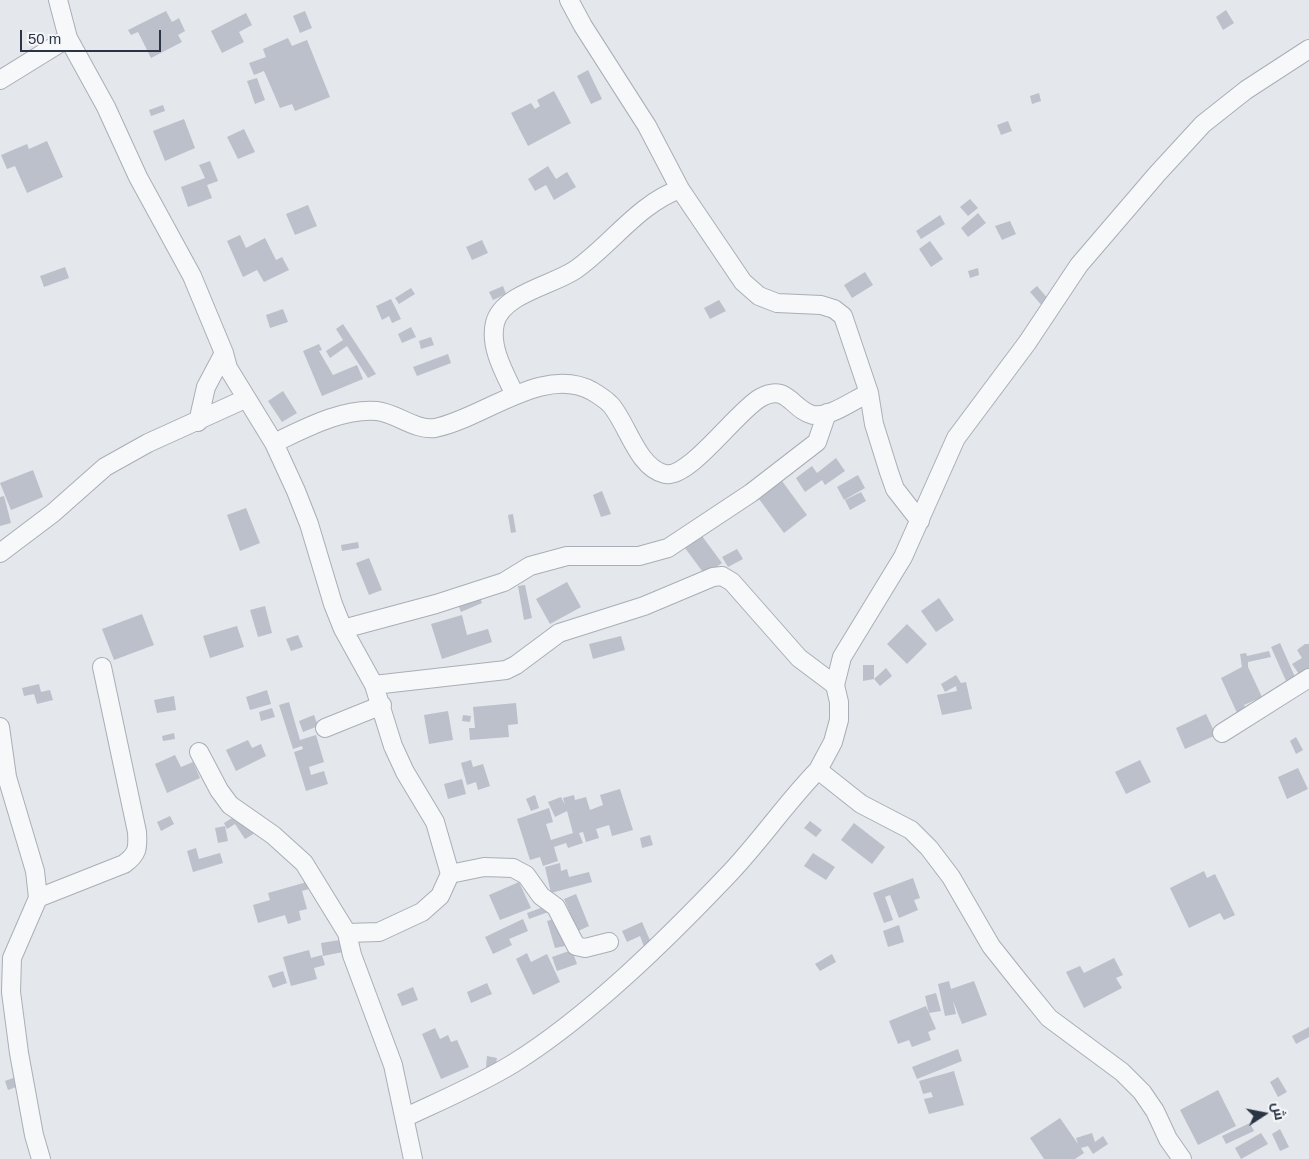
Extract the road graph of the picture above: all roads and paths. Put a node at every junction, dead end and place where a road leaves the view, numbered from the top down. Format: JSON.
{"nodes":[{"id":1,"x":570,"y":0,"type":"edge"},
{"id":2,"x":60,"y":1,"type":"edge"},
{"id":3,"x":68,"y":38,"type":"junction"},
{"id":4,"x":1309,"y":49,"type":"edge"},
{"id":5,"x":0,"y":80,"type":"edge"},
{"id":6,"x":680,"y":190,"type":"junction"},
{"id":7,"x":224,"y":353,"type":"junction"},
{"id":8,"x":868,"y":393,"type":"junction"},
{"id":9,"x":515,"y":395,"type":"junction"},
{"id":10,"x":245,"y":398,"type":"junction"},
{"id":11,"x":827,"y":413,"type":"junction"},
{"id":12,"x":198,"y":422,"type":"junction"},
{"id":13,"x":274,"y":443,"type":"junction"},
{"id":14,"x":920,"y":521,"type":"junction"},
{"id":15,"x":0,"y":552,"type":"edge"},
{"id":16,"x":343,"y":629,"type":"junction"},
{"id":17,"x":102,"y":667,"type":"dead end"},
{"id":18,"x":1309,"y":678,"type":"edge"},
{"id":19,"x":374,"y":685,"type":"junction"},
{"id":20,"x":835,"y":685,"type":"junction"},
{"id":21,"x":382,"y":705,"type":"junction"},
{"id":22,"x":0,"y":727,"type":"edge"},
{"id":23,"x":326,"y":728,"type":"dead end"},
{"id":24,"x":1222,"y":733,"type":"dead end"},
{"id":25,"x":198,"y":752,"type":"dead end"},
{"id":26,"x":3,"y":764,"type":"edge"},
{"id":27,"x":818,"y":770,"type":"junction"},
{"id":28,"x":450,"y":874,"type":"junction"},
{"id":29,"x":38,"y":898,"type":"junction"},
{"id":30,"x":347,"y":933,"type":"junction"},
{"id":31,"x":609,"y":942,"type":"dead end"},
{"id":32,"x":5,"y":994,"type":"edge"},
{"id":33,"x":406,"y":1117,"type":"junction"},
{"id":34,"x":41,"y":1159,"type":"edge"},
{"id":35,"x":413,"y":1159,"type":"edge"},
{"id":36,"x":1182,"y":1159,"type":"edge"}],
"edges":[{"from":1,"to":6,"type":"street"},
{"from":2,"to":3,"type":"street"},
{"from":3,"to":5,"type":"street"},
{"from":3,"to":7,"type":"street"},
{"from":4,"to":14,"type":"street"},
{"from":6,"to":8,"type":"street"},
{"from":6,"to":9,"type":"street"},
{"from":7,"to":10,"type":"street"},
{"from":7,"to":12,"type":"street"},
{"from":8,"to":11,"type":"street"},
{"from":8,"to":14,"type":"street"},
{"from":9,"to":11,"type":"street"},
{"from":9,"to":13,"type":"street"},
{"from":10,"to":12,"type":"street"},
{"from":10,"to":13,"type":"street"},
{"from":11,"to":16,"type":"street"},
{"from":12,"to":15,"type":"street"},
{"from":13,"to":16,"type":"street"},
{"from":14,"to":20,"type":"street"},
{"from":16,"to":19,"type":"street"},
{"from":17,"to":29,"type":"street"},
{"from":18,"to":24,"type":"street"},
{"from":19,"to":20,"type":"street"},
{"from":19,"to":21,"type":"street"},
{"from":20,"to":27,"type":"street"},
{"from":21,"to":23,"type":"street"},
{"from":21,"to":28,"type":"street"},
{"from":22,"to":26,"type":"street"},
{"from":25,"to":30,"type":"street"},
{"from":26,"to":29,"type":"street"},
{"from":27,"to":33,"type":"street"},
{"from":27,"to":36,"type":"street"},
{"from":28,"to":30,"type":"street"},
{"from":28,"to":31,"type":"street"},
{"from":29,"to":32,"type":"street"},
{"from":30,"to":33,"type":"street"},
{"from":32,"to":34,"type":"street"},
{"from":33,"to":35,"type":"street"}]}
